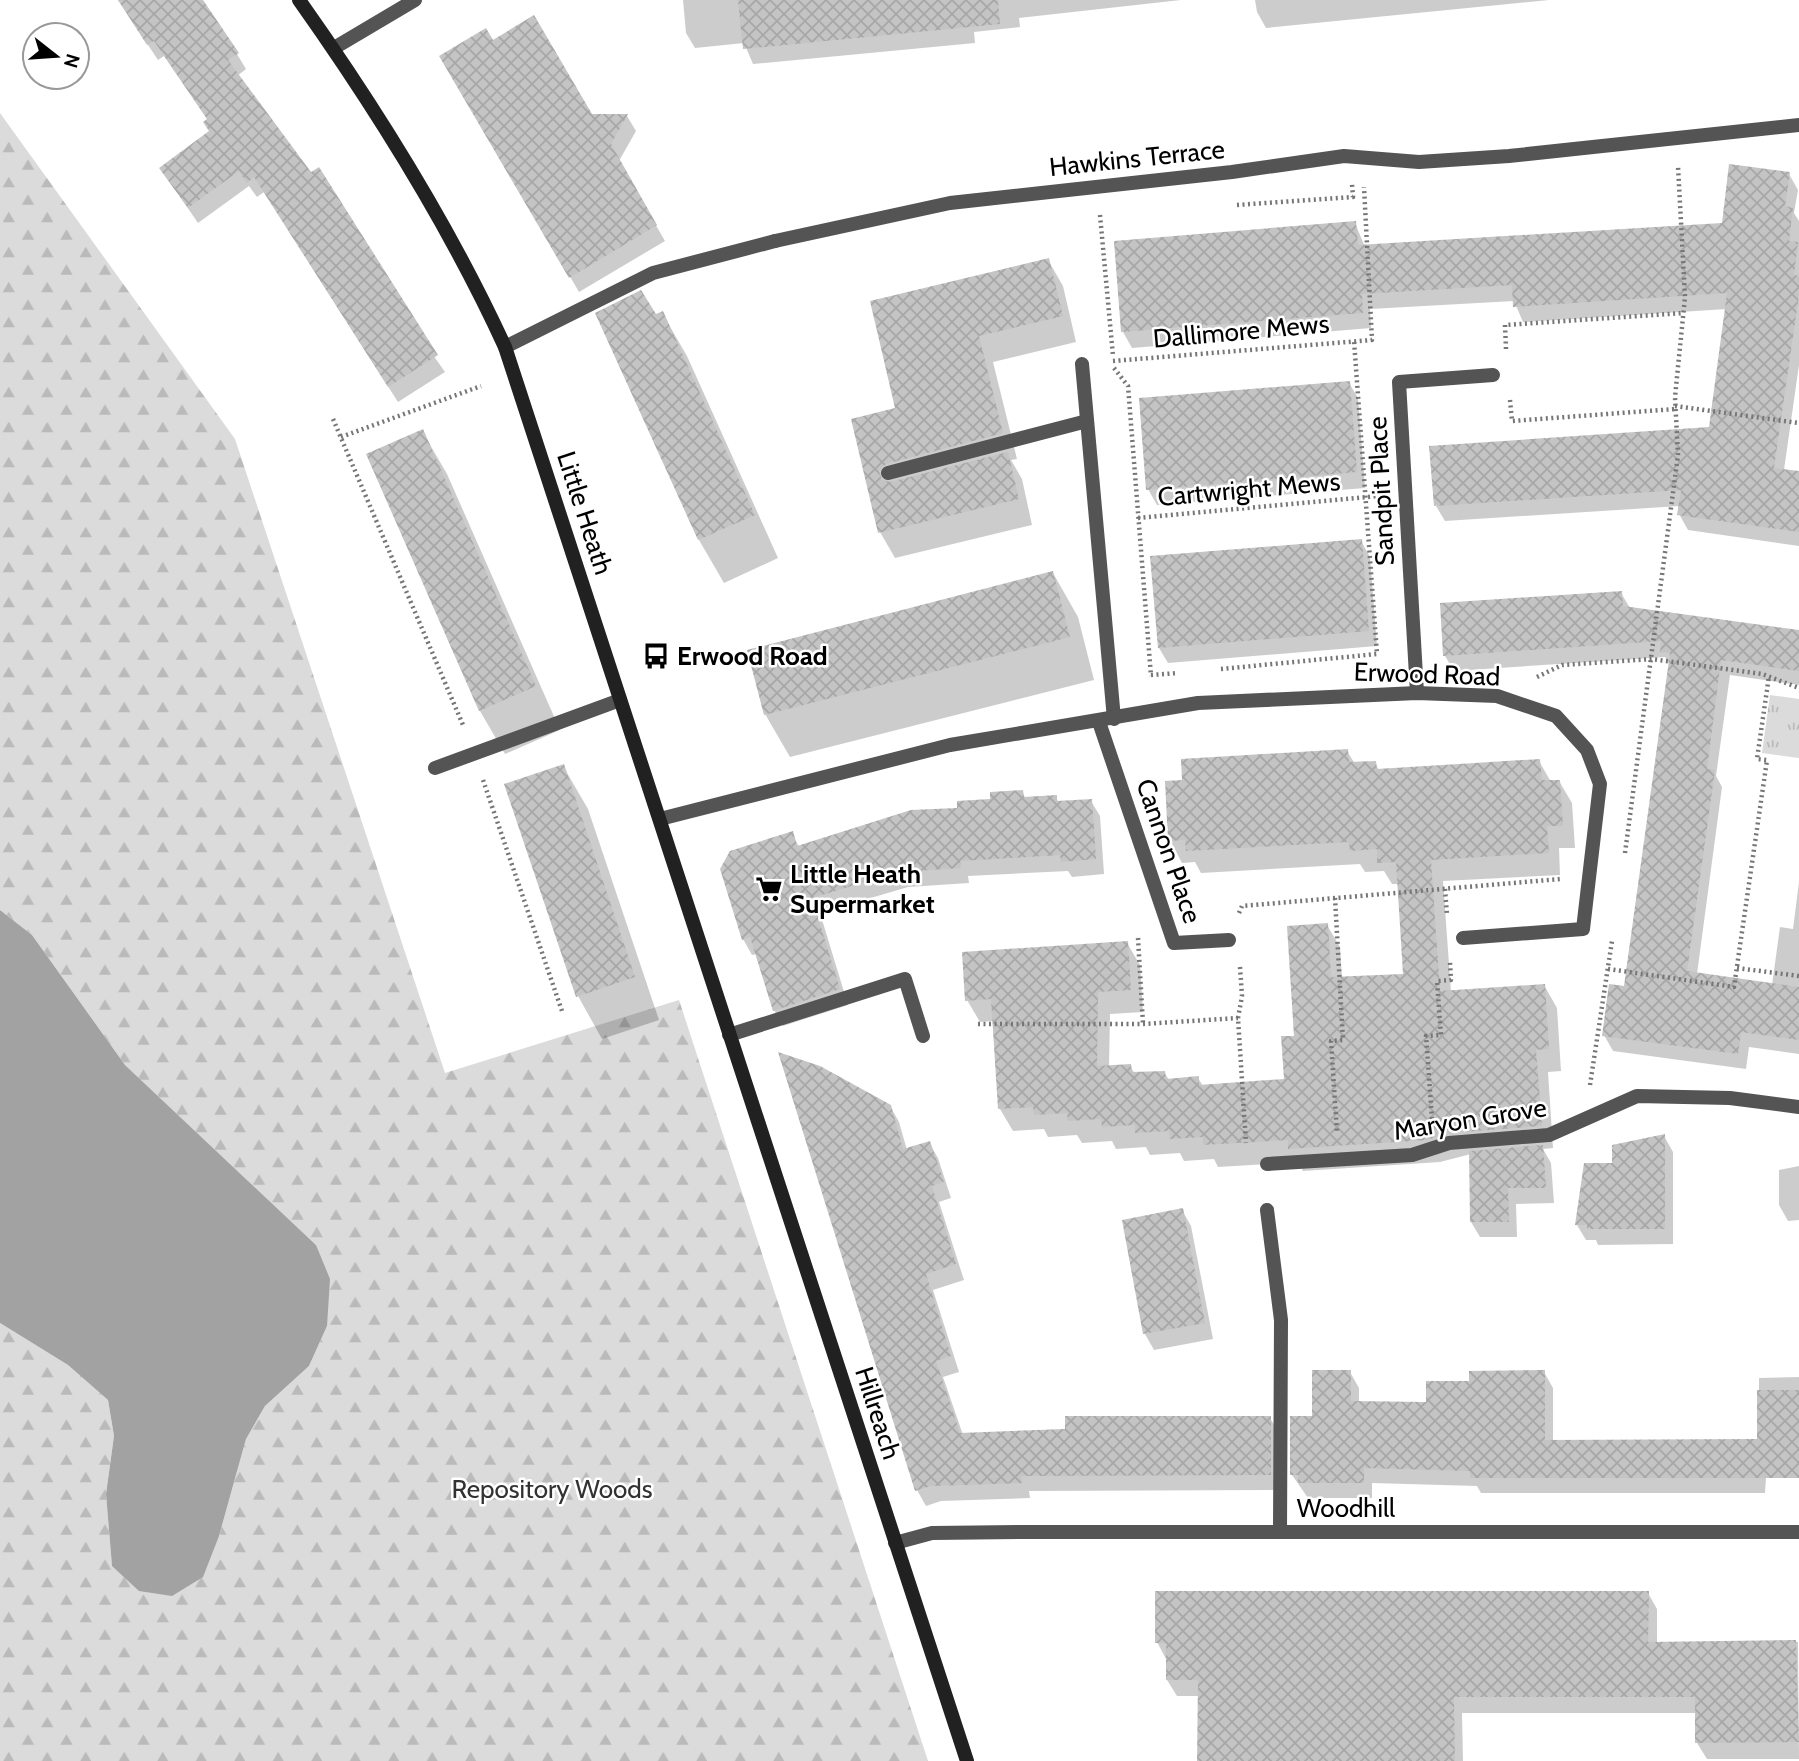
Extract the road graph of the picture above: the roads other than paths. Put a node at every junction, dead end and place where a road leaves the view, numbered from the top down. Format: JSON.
{"nodes":[{"id":1,"x":299,"y":0,"type":"edge"},
{"id":2,"x":415,"y":0,"type":"edge"},
{"id":3,"x":334,"y":48,"type":"junction"},
{"id":4,"x":1799,"y":125,"type":"edge"},
{"id":5,"x":505,"y":347,"type":"junction"},
{"id":6,"x":1082,"y":364,"type":"dead end"},
{"id":7,"x":1493,"y":375,"type":"dead end"},
{"id":8,"x":1087,"y":421,"type":"junction"},
{"id":9,"x":888,"y":473,"type":"dead end"},
{"id":10,"x":1417,"y":693,"type":"junction"},
{"id":11,"x":620,"y":700,"type":"junction"},
{"id":12,"x":1114,"y":719,"type":"junction"},
{"id":13,"x":1099,"y":722,"type":"junction"},
{"id":14,"x":435,"y":768,"type":"dead end"},
{"id":15,"x":660,"y":819,"type":"junction"},
{"id":16,"x":1463,"y":938,"type":"dead end"},
{"id":17,"x":1229,"y":940,"type":"road end"},
{"id":18,"x":729,"y":1035,"type":"junction"},
{"id":19,"x":923,"y":1036,"type":"dead end"},
{"id":20,"x":744,"y":1079,"type":"joint"},
{"id":21,"x":1799,"y":1107,"type":"edge"},
{"id":22,"x":1267,"y":1164,"type":"dead end"},
{"id":23,"x":1267,"y":1210,"type":"dead end"},
{"id":24,"x":1280,"y":1532,"type":"junction"},
{"id":25,"x":1799,"y":1532,"type":"edge"},
{"id":26,"x":895,"y":1543,"type":"junction"},
{"id":27,"x":967,"y":1761,"type":"edge"}],
"edges":[{"from":1,"to":3,"type":"main road","name":"Little Heath"},
{"from":2,"to":3,"type":"street"},
{"from":3,"to":5,"type":"main road","name":"Little Heath"},
{"from":4,"to":5,"type":"street","name":"Hawkins Terrace"},
{"from":5,"to":11,"type":"main road","name":"Little Heath"},
{"from":6,"to":8,"type":"street"},
{"from":7,"to":10,"type":"street","name":"Sandpit Place"},
{"from":8,"to":9,"type":"street"},
{"from":8,"to":12,"type":"street"},
{"from":10,"to":12,"type":"street","name":"Erwood Road"},
{"from":10,"to":16,"type":"street","name":"Erwood Road"},
{"from":11,"to":14,"type":"street"},
{"from":11,"to":15,"type":"main road","name":"Little Heath"},
{"from":12,"to":13,"type":"street","name":"Erwood Road"},
{"from":13,"to":15,"type":"street","name":"Erwood Road"},
{"from":13,"to":17,"type":"street","name":"Cannon Place"},
{"from":15,"to":18,"type":"main road","name":"Little Heath"},
{"from":18,"to":19,"type":"street"},
{"from":18,"to":20,"type":"main road","name":"Little Heath"},
{"from":20,"to":26,"type":"main road","name":"Hillreach"},
{"from":21,"to":22,"type":"street","name":"Maryon Grove"},
{"from":23,"to":24,"type":"street"},
{"from":24,"to":25,"type":"street","name":"Woodhill"},
{"from":24,"to":26,"type":"street","name":"Woodhill"},
{"from":26,"to":27,"type":"main road","name":"Hillreach"}]}
